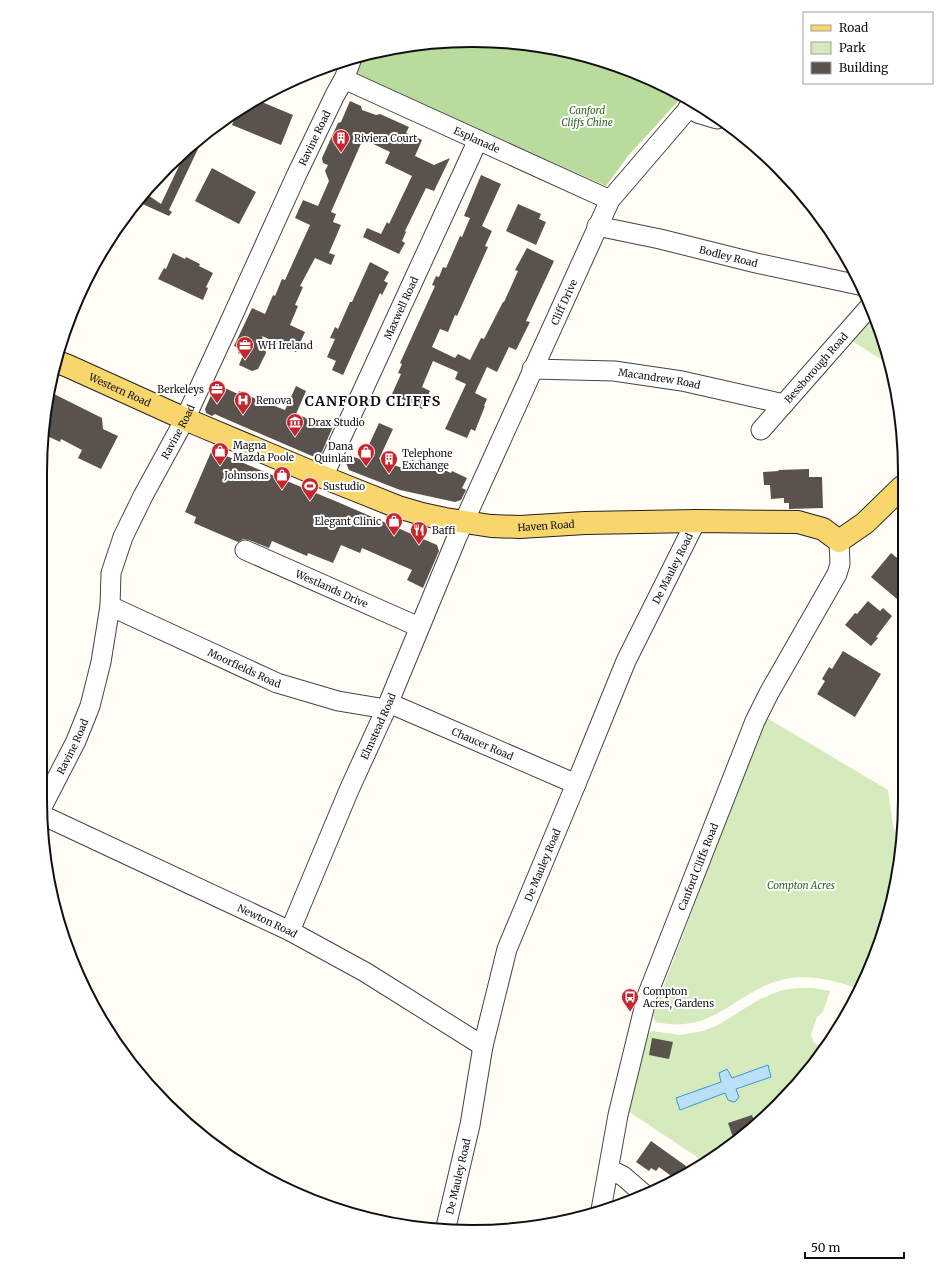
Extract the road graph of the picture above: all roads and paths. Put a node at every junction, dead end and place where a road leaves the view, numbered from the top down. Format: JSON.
{"nodes":[{"id":1,"x":349,"y":67,"type":"edge"},
{"id":2,"x":689,"y":106,"type":"edge"},
{"id":3,"x":478,"y":140,"type":"junction"},
{"id":4,"x":610,"y":200,"type":"junction"},
{"id":5,"x":597,"y":226,"type":"junction"},
{"id":6,"x":854,"y":284,"type":"edge"},
{"id":7,"x":866,"y":310,"type":"edge"},
{"id":8,"x":61,"y":363,"type":"edge"},
{"id":9,"x":532,"y":369,"type":"junction"},
{"id":10,"x":784,"y":404,"type":"junction"},
{"id":11,"x":185,"y":419,"type":"junction"},
{"id":12,"x":761,"y":430,"type":"dead end"},
{"id":13,"x":323,"y":477,"type":"junction"},
{"id":14,"x":898,"y":491,"type":"edge"},
{"id":15,"x":464,"y":521,"type":"junction"},
{"id":16,"x":696,"y":521,"type":"junction"},
{"id":17,"x":839,"y":541,"type":"junction"},
{"id":18,"x":245,"y":550,"type":"dead end"},
{"id":19,"x":110,"y":606,"type":"junction"},
{"id":20,"x":419,"y":627,"type":"junction"},
{"id":21,"x":387,"y":706,"type":"junction"},
{"id":22,"x":576,"y":784,"type":"junction"},
{"id":23,"x":47,"y":797,"type":"edge"},
{"id":24,"x":48,"y":818,"type":"edge"},
{"id":25,"x":290,"y":931,"type":"junction"},
{"id":26,"x":483,"y":1046,"type":"junction"},
{"id":27,"x":609,"y":1169,"type":"junction"},
{"id":28,"x":640,"y":1191,"type":"edge"},
{"id":29,"x":601,"y":1205,"type":"edge"},
{"id":30,"x":447,"y":1224,"type":"edge"}],
"edges":[{"from":1,"to":3,"type":"street","name":"Esplanade"},
{"from":1,"to":11,"type":"street","name":"Ravine Road"},
{"from":2,"to":4,"type":"street","name":"Cliff Drive"},
{"from":3,"to":4,"type":"street","name":"Esplanade"},
{"from":3,"to":13,"type":"street","name":"Maxwell Road"},
{"from":4,"to":5,"type":"street","name":"Cliff Drive"},
{"from":5,"to":6,"type":"street","name":"Bodley Road"},
{"from":5,"to":9,"type":"street","name":"Cliff Drive"},
{"from":7,"to":10,"type":"street","name":"Bessborough Road"},
{"from":8,"to":11,"type":"main road","name":"Western Road"},
{"from":9,"to":10,"type":"street","name":"Macandrew Road"},
{"from":9,"to":15,"type":"street","name":"Cliff Drive"},
{"from":10,"to":12,"type":"street","name":"Bessborough Road"},
{"from":11,"to":13,"type":"main road","name":"Haven Road"},
{"from":11,"to":19,"type":"street","name":"Ravine Road"},
{"from":13,"to":15,"type":"main road","name":"Haven Road"},
{"from":14,"to":17,"type":"main road"},
{"from":15,"to":16,"type":"main road","name":"Haven Road"},
{"from":15,"to":20,"type":"street","name":"Elmstead Road"},
{"from":16,"to":17,"type":"main road","name":"Haven Road"},
{"from":16,"to":22,"type":"street","name":"De Mauley Road"},
{"from":17,"to":27,"type":"street","name":"Canford Cliffs Road"},
{"from":18,"to":20,"type":"street","name":"Westlands Drive"},
{"from":19,"to":21,"type":"street","name":"Moorfields Road"},
{"from":19,"to":23,"type":"street","name":"Ravine Road"},
{"from":20,"to":21,"type":"street","name":"Elmstead Road"},
{"from":21,"to":22,"type":"street","name":"Chaucer Road"},
{"from":21,"to":25,"type":"street","name":"Elmstead Road"},
{"from":22,"to":26,"type":"street","name":"De Mauley Road"},
{"from":24,"to":25,"type":"street","name":"Newton Road"},
{"from":25,"to":26,"type":"street","name":"Newton Road"},
{"from":26,"to":30,"type":"street","name":"De Mauley Road"},
{"from":27,"to":28,"type":"street"},
{"from":27,"to":29,"type":"street","name":"Canford Cliffs Road"}]}
